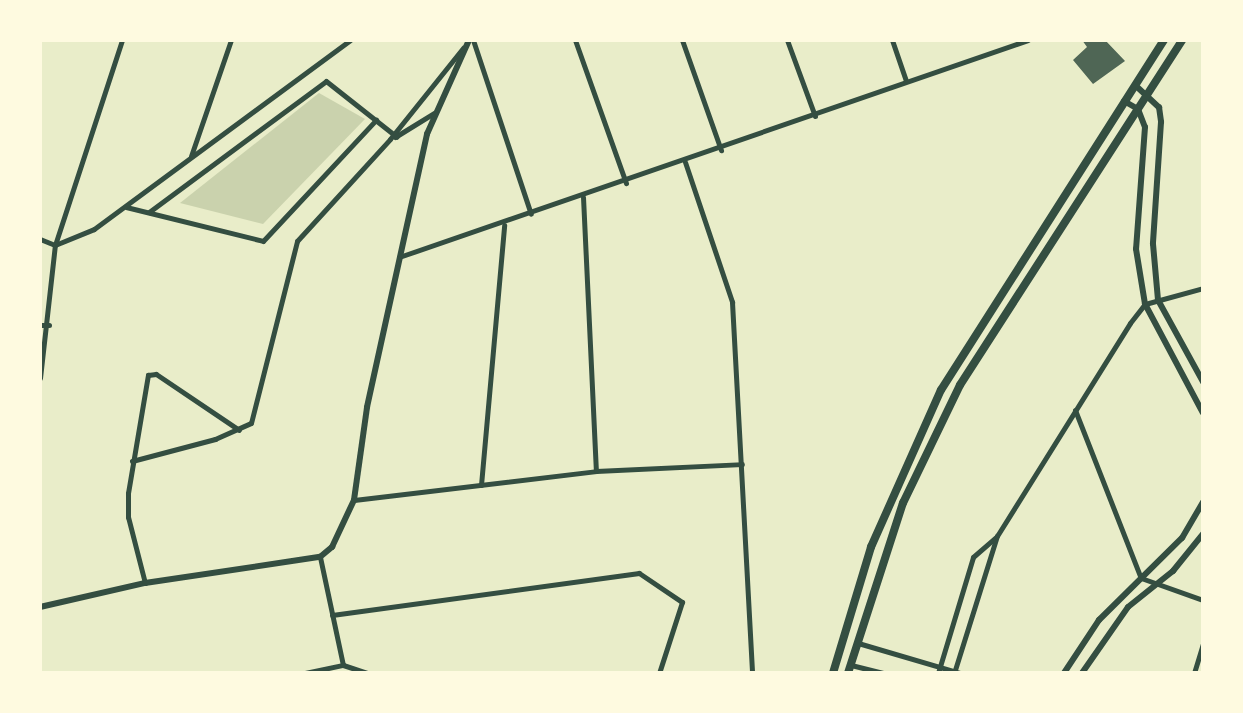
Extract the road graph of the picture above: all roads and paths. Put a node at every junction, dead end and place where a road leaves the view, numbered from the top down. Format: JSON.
{"nodes":[{"id":1,"x":122,"y":40,"type":"edge"},
{"id":2,"x":231,"y":40,"type":"edge"},
{"id":3,"x":350,"y":40,"type":"edge"},
{"id":4,"x":471,"y":40,"type":"edge"},
{"id":5,"x":575,"y":40,"type":"edge"},
{"id":6,"x":682,"y":40,"type":"edge"},
{"id":7,"x":787,"y":40,"type":"edge"},
{"id":8,"x":892,"y":40,"type":"edge"},
{"id":9,"x":1028,"y":40,"type":"edge"},
{"id":10,"x":1164,"y":40,"type":"edge"},
{"id":11,"x":1182,"y":40,"type":"edge"},
{"id":12,"x":463,"y":48,"type":"junction"},
{"id":13,"x":906,"y":81,"type":"junction"},
{"id":14,"x":1135,"y":85,"type":"junction"},
{"id":15,"x":1148,"y":94,"type":"junction"},
{"id":16,"x":1124,"y":101,"type":"junction"},
{"id":17,"x":1138,"y":109,"type":"junction"},
{"id":18,"x":434,"y":113,"type":"junction"},
{"id":19,"x":815,"y":116,"type":"junction"},
{"id":20,"x":376,"y":120,"type":"junction"},
{"id":21,"x":393,"y":137,"type":"junction"},
{"id":22,"x":721,"y":150,"type":"junction"},
{"id":23,"x":190,"y":157,"type":"junction"},
{"id":24,"x":685,"y":162,"type":"junction"},
{"id":25,"x":626,"y":183,"type":"junction"},
{"id":26,"x":583,"y":197,"type":"junction"},
{"id":27,"x":125,"y":206,"type":"junction"},
{"id":28,"x":149,"y":212,"type":"junction"},
{"id":29,"x":531,"y":214,"type":"junction"},
{"id":30,"x":504,"y":225,"type":"junction"},
{"id":31,"x":40,"y":239,"type":"edge"},
{"id":32,"x":55,"y":245,"type":"junction"},
{"id":33,"x":399,"y":257,"type":"junction"},
{"id":34,"x":1203,"y":288,"type":"edge"},
{"id":35,"x":1158,"y":300,"type":"junction"},
{"id":36,"x":1145,"y":304,"type":"junction"},
{"id":37,"x":40,"y":325,"type":"edge"},
{"id":38,"x":49,"y":325,"type":"junction"},
{"id":39,"x":40,"y":378,"type":"edge"},
{"id":40,"x":1203,"y":382,"type":"edge"},
{"id":41,"x":1075,"y":410,"type":"junction"},
{"id":42,"x":1203,"y":413,"type":"edge"},
{"id":43,"x":239,"y":430,"type":"junction"},
{"id":44,"x":132,"y":461,"type":"junction"},
{"id":45,"x":742,"y":464,"type":"junction"},
{"id":46,"x":596,"y":471,"type":"junction"},
{"id":47,"x":481,"y":485,"type":"junction"},
{"id":48,"x":354,"y":500,"type":"junction"},
{"id":49,"x":1203,"y":502,"type":"edge"},
{"id":50,"x":1203,"y":534,"type":"edge"},
{"id":51,"x":997,"y":536,"type":"junction"},
{"id":52,"x":320,"y":557,"type":"junction"},
{"id":53,"x":1141,"y":578,"type":"junction"},
{"id":54,"x":145,"y":583,"type":"junction"},
{"id":55,"x":1154,"y":586,"type":"junction"},
{"id":56,"x":1203,"y":600,"type":"edge"},
{"id":57,"x":40,"y":607,"type":"edge"},
{"id":58,"x":332,"y":615,"type":"junction"},
{"id":59,"x":857,"y":643,"type":"junction"},
{"id":60,"x":1203,"y":644,"type":"edge"},
{"id":61,"x":343,"y":665,"type":"junction"},
{"id":62,"x":850,"y":669,"type":"edge"},
{"id":63,"x":939,"y":670,"type":"edge"},
{"id":64,"x":956,"y":672,"type":"edge"},
{"id":65,"x":305,"y":673,"type":"edge"},
{"id":66,"x":368,"y":673,"type":"edge"},
{"id":67,"x":608,"y":673,"type":"edge"},
{"id":68,"x":627,"y":673,"type":"edge"},
{"id":69,"x":659,"y":673,"type":"edge"},
{"id":70,"x":752,"y":673,"type":"edge"},
{"id":71,"x":833,"y":673,"type":"edge"},
{"id":72,"x":884,"y":673,"type":"edge"},
{"id":73,"x":1064,"y":673,"type":"edge"},
{"id":74,"x":1082,"y":673,"type":"edge"},
{"id":75,"x":1194,"y":673,"type":"edge"}],
"edges":[{"from":1,"to":32,"type":"street"},
{"from":2,"to":23,"type":"street"},
{"from":3,"to":23,"type":"street"},
{"from":4,"to":12,"type":"street"},
{"from":4,"to":29,"type":"street"},
{"from":5,"to":25,"type":"street"},
{"from":6,"to":22,"type":"street"},
{"from":7,"to":19,"type":"street"},
{"from":8,"to":13,"type":"street"},
{"from":9,"to":13,"type":"street"},
{"from":10,"to":14,"type":"main road"},
{"from":11,"to":15,"type":"main road"},
{"from":12,"to":18,"type":"street"},
{"from":12,"to":21,"type":"street"},
{"from":13,"to":19,"type":"street"},
{"from":14,"to":15,"type":"street"},
{"from":14,"to":16,"type":"main road"},
{"from":15,"to":17,"type":"main road"},
{"from":15,"to":35,"type":"street"},
{"from":16,"to":17,"type":"street"},
{"from":16,"to":71,"type":"main road"},
{"from":17,"to":36,"type":"street"},
{"from":17,"to":59,"type":"main road"},
{"from":18,"to":21,"type":"street"},
{"from":18,"to":33,"type":"street"},
{"from":19,"to":22,"type":"street"},
{"from":20,"to":21,"type":"street"},
{"from":20,"to":28,"type":"street"},
{"from":20,"to":28,"type":"street"},
{"from":21,"to":43,"type":"street"},
{"from":22,"to":24,"type":"street"},
{"from":23,"to":27,"type":"street"},
{"from":24,"to":25,"type":"street"},
{"from":24,"to":45,"type":"street"},
{"from":25,"to":26,"type":"street"},
{"from":26,"to":29,"type":"street"},
{"from":26,"to":46,"type":"street"},
{"from":27,"to":28,"type":"street"},
{"from":27,"to":32,"type":"street"},
{"from":29,"to":30,"type":"street"},
{"from":30,"to":33,"type":"street"},
{"from":30,"to":47,"type":"street"},
{"from":31,"to":32,"type":"street"},
{"from":32,"to":38,"type":"street"},
{"from":33,"to":48,"type":"street"},
{"from":34,"to":35,"type":"street"},
{"from":35,"to":36,"type":"street"},
{"from":35,"to":40,"type":"street"},
{"from":36,"to":41,"type":"street"},
{"from":36,"to":42,"type":"street"},
{"from":37,"to":38,"type":"street"},
{"from":38,"to":39,"type":"street"},
{"from":41,"to":51,"type":"street"},
{"from":41,"to":53,"type":"street"},
{"from":43,"to":44,"type":"street"},
{"from":43,"to":44,"type":"street"},
{"from":44,"to":54,"type":"street"},
{"from":45,"to":46,"type":"street"},
{"from":45,"to":70,"type":"street"},
{"from":46,"to":47,"type":"street"},
{"from":47,"to":48,"type":"street"},
{"from":48,"to":52,"type":"street"},
{"from":49,"to":53,"type":"street"},
{"from":50,"to":55,"type":"street"},
{"from":51,"to":63,"type":"street"},
{"from":51,"to":64,"type":"street"},
{"from":52,"to":54,"type":"street"},
{"from":52,"to":58,"type":"street"},
{"from":53,"to":55,"type":"street"},
{"from":53,"to":73,"type":"street"},
{"from":54,"to":57,"type":"street"},
{"from":55,"to":56,"type":"street"},
{"from":55,"to":74,"type":"street"},
{"from":58,"to":61,"type":"street"},
{"from":58,"to":69,"type":"street"},
{"from":59,"to":62,"type":"main road"},
{"from":59,"to":63,"type":"street"},
{"from":60,"to":75,"type":"street"},
{"from":61,"to":65,"type":"street"},
{"from":61,"to":66,"type":"street"},
{"from":62,"to":72,"type":"street"},
{"from":63,"to":64,"type":"street"},
{"from":67,"to":68,"type":"street"}]}
